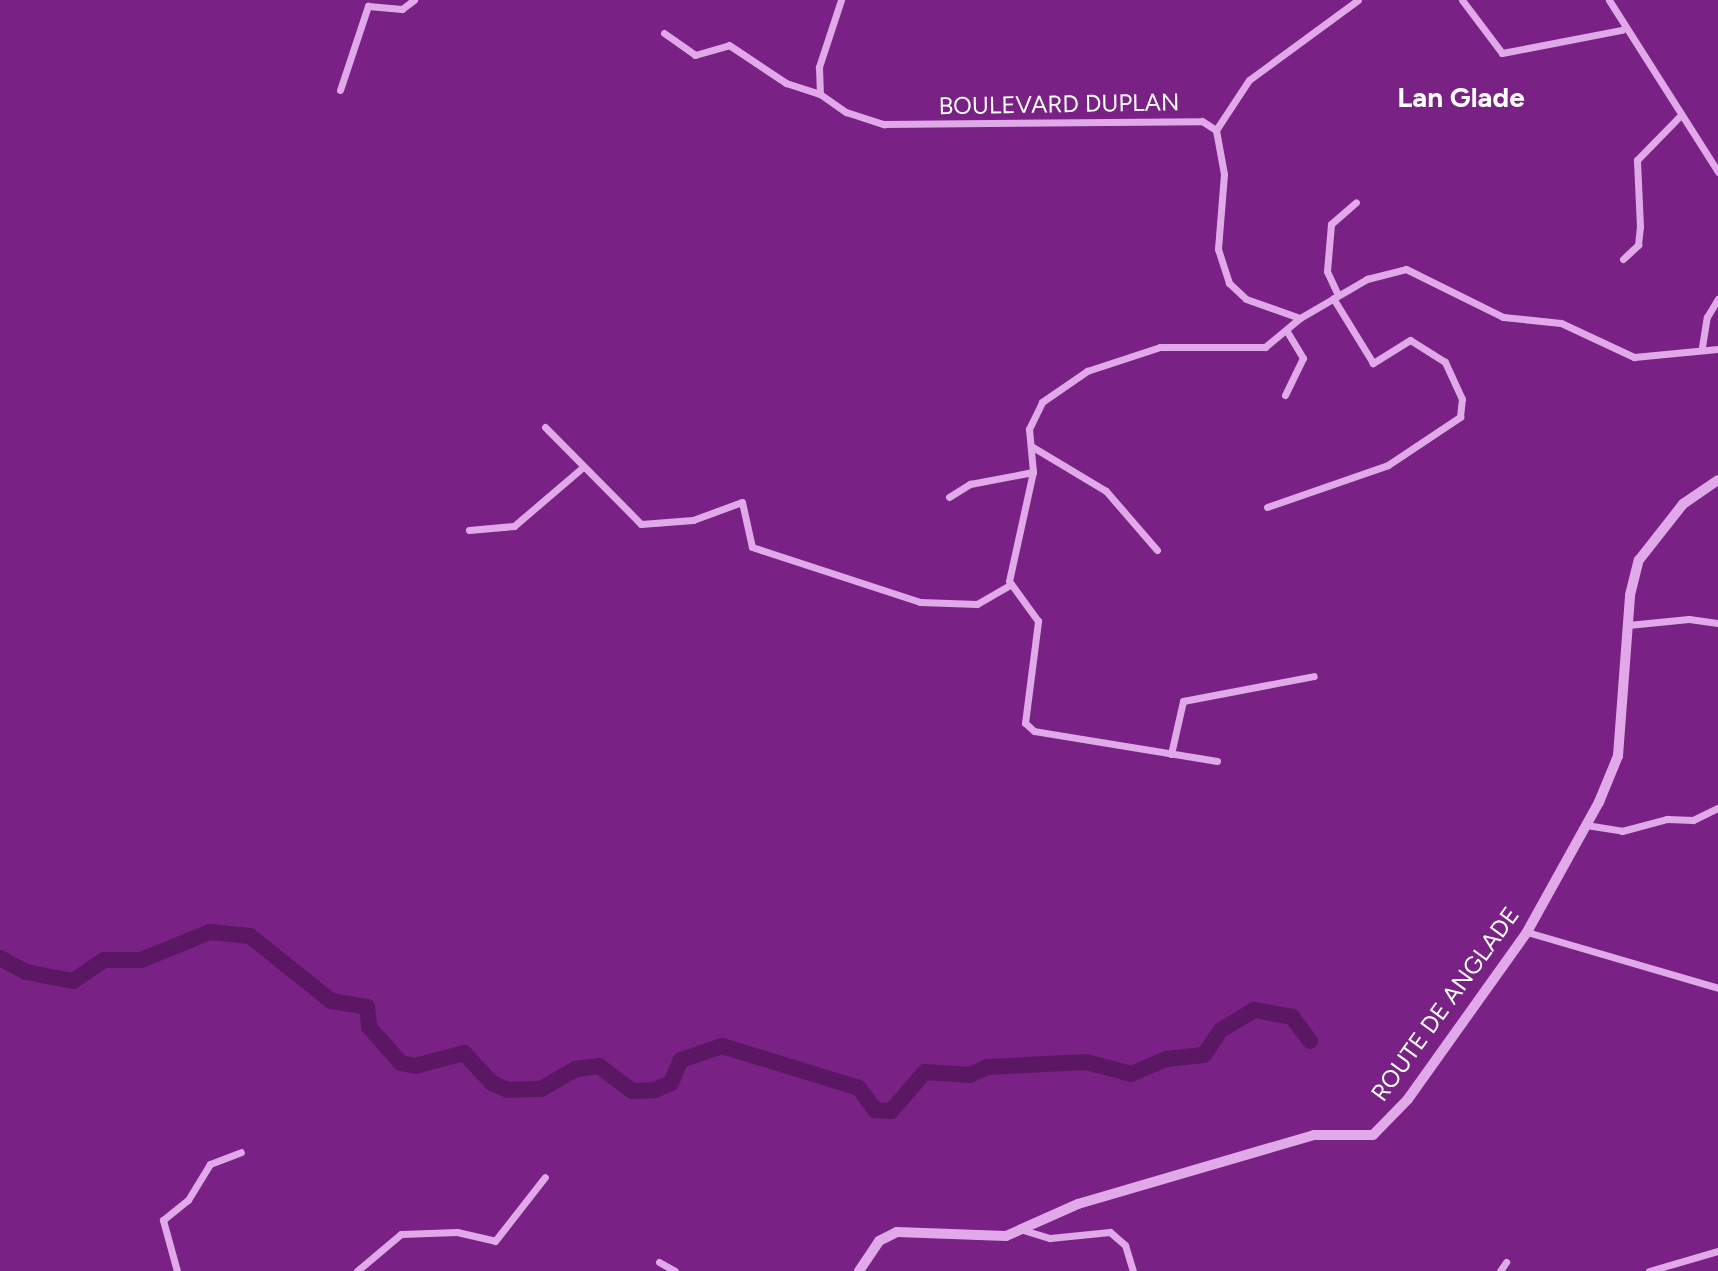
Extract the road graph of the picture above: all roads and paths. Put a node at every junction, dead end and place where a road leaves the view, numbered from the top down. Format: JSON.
{"nodes":[{"id":1,"x":414,"y":0,"type":"edge"},
{"id":2,"x":841,"y":0,"type":"edge"},
{"id":3,"x":1358,"y":0,"type":"edge"},
{"id":4,"x":1462,"y":0,"type":"edge"},
{"id":5,"x":1609,"y":0,"type":"edge"},
{"id":6,"x":1622,"y":30,"type":"junction"},
{"id":7,"x":664,"y":33,"type":"dead end"},
{"id":8,"x":340,"y":90,"type":"dead end"},
{"id":9,"x":820,"y":94,"type":"junction"},
{"id":10,"x":1680,"y":116,"type":"junction"},
{"id":11,"x":1216,"y":130,"type":"junction"},
{"id":12,"x":1718,"y":172,"type":"edge"},
{"id":13,"x":1356,"y":202,"type":"dead end"},
{"id":14,"x":1623,"y":259,"type":"dead end"},
{"id":15,"x":1335,"y":297,"type":"junction"},
{"id":16,"x":1718,"y":299,"type":"edge"},
{"id":17,"x":1300,"y":318,"type":"junction"},
{"id":18,"x":1287,"y":331,"type":"junction"},
{"id":19,"x":1702,"y":347,"type":"junction"},
{"id":20,"x":1718,"y":349,"type":"edge"},
{"id":21,"x":1285,"y":395,"type":"dead end"},
{"id":22,"x":545,"y":428,"type":"dead end"},
{"id":23,"x":1031,"y":446,"type":"junction"},
{"id":24,"x":583,"y":467,"type":"junction"},
{"id":25,"x":1032,"y":472,"type":"junction"},
{"id":26,"x":1718,"y":480,"type":"edge"},
{"id":27,"x":949,"y":497,"type":"dead end"},
{"id":28,"x":1268,"y":507,"type":"dead end"},
{"id":29,"x":469,"y":530,"type":"dead end"},
{"id":30,"x":1157,"y":550,"type":"dead end"},
{"id":31,"x":1010,"y":585,"type":"junction"},
{"id":32,"x":1718,"y":623,"type":"edge"},
{"id":33,"x":1628,"y":625,"type":"junction"},
{"id":34,"x":1314,"y":676,"type":"dead end"},
{"id":35,"x":1171,"y":754,"type":"junction"},
{"id":36,"x":1217,"y":761,"type":"dead end"},
{"id":37,"x":1718,"y":808,"type":"edge"},
{"id":38,"x":1586,"y":825,"type":"junction"},
{"id":39,"x":1527,"y":932,"type":"junction"},
{"id":40,"x":1718,"y":988,"type":"edge"},
{"id":41,"x":242,"y":1152,"type":"dead end"},
{"id":42,"x":545,"y":1177,"type":"dead end"},
{"id":43,"x":1023,"y":1230,"type":"junction"},
{"id":44,"x":1718,"y":1251,"type":"edge"},
{"id":45,"x":659,"y":1262,"type":"dead end"},
{"id":46,"x":1506,"y":1262,"type":"dead end"},
{"id":47,"x":177,"y":1271,"type":"edge"},
{"id":48,"x":357,"y":1271,"type":"edge"},
{"id":49,"x":675,"y":1271,"type":"edge"},
{"id":50,"x":859,"y":1271,"type":"edge"},
{"id":51,"x":1133,"y":1271,"type":"edge"},
{"id":52,"x":1500,"y":1271,"type":"edge"},
{"id":53,"x":1649,"y":1271,"type":"edge"}],
"edges":[{"from":1,"to":8,"type":"street"},
{"from":2,"to":9,"type":"street"},
{"from":3,"to":11,"type":"street"},
{"from":4,"to":6,"type":"street"},
{"from":5,"to":6,"type":"street"},
{"from":6,"to":10,"type":"street"},
{"from":7,"to":9,"type":"street","name":"BOULEVARD DUPLAN"},
{"from":9,"to":11,"type":"street","name":"BOULEVARD DUPLAN"},
{"from":10,"to":12,"type":"street"},
{"from":10,"to":14,"type":"street"},
{"from":11,"to":17,"type":"street"},
{"from":13,"to":15,"type":"street"},
{"from":15,"to":17,"type":"street"},
{"from":15,"to":19,"type":"street"},
{"from":15,"to":28,"type":"street"},
{"from":16,"to":19,"type":"street"},
{"from":17,"to":18,"type":"street"},
{"from":18,"to":21,"type":"street"},
{"from":18,"to":23,"type":"street"},
{"from":19,"to":20,"type":"street"},
{"from":22,"to":24,"type":"street"},
{"from":23,"to":25,"type":"street"},
{"from":23,"to":30,"type":"street"},
{"from":24,"to":29,"type":"street"},
{"from":24,"to":31,"type":"street"},
{"from":25,"to":27,"type":"street"},
{"from":25,"to":31,"type":"street"},
{"from":26,"to":33,"type":"street","name":"ROUTE DE ANGLADE"},
{"from":31,"to":35,"type":"street"},
{"from":32,"to":33,"type":"street"},
{"from":33,"to":38,"type":"street","name":"ROUTE DE ANGLADE"},
{"from":34,"to":35,"type":"street"},
{"from":35,"to":36,"type":"street"},
{"from":37,"to":38,"type":"street"},
{"from":38,"to":39,"type":"street","name":"ROUTE DE ANGLADE"},
{"from":39,"to":40,"type":"street"},
{"from":39,"to":43,"type":"street","name":"ROUTE DE ANGLADE"},
{"from":41,"to":47,"type":"street"},
{"from":42,"to":48,"type":"street"},
{"from":43,"to":50,"type":"street","name":"ROUTE DE ANGLADE"},
{"from":43,"to":51,"type":"street"},
{"from":44,"to":53,"type":"street"},
{"from":45,"to":49,"type":"street"},
{"from":46,"to":52,"type":"street"}]}
